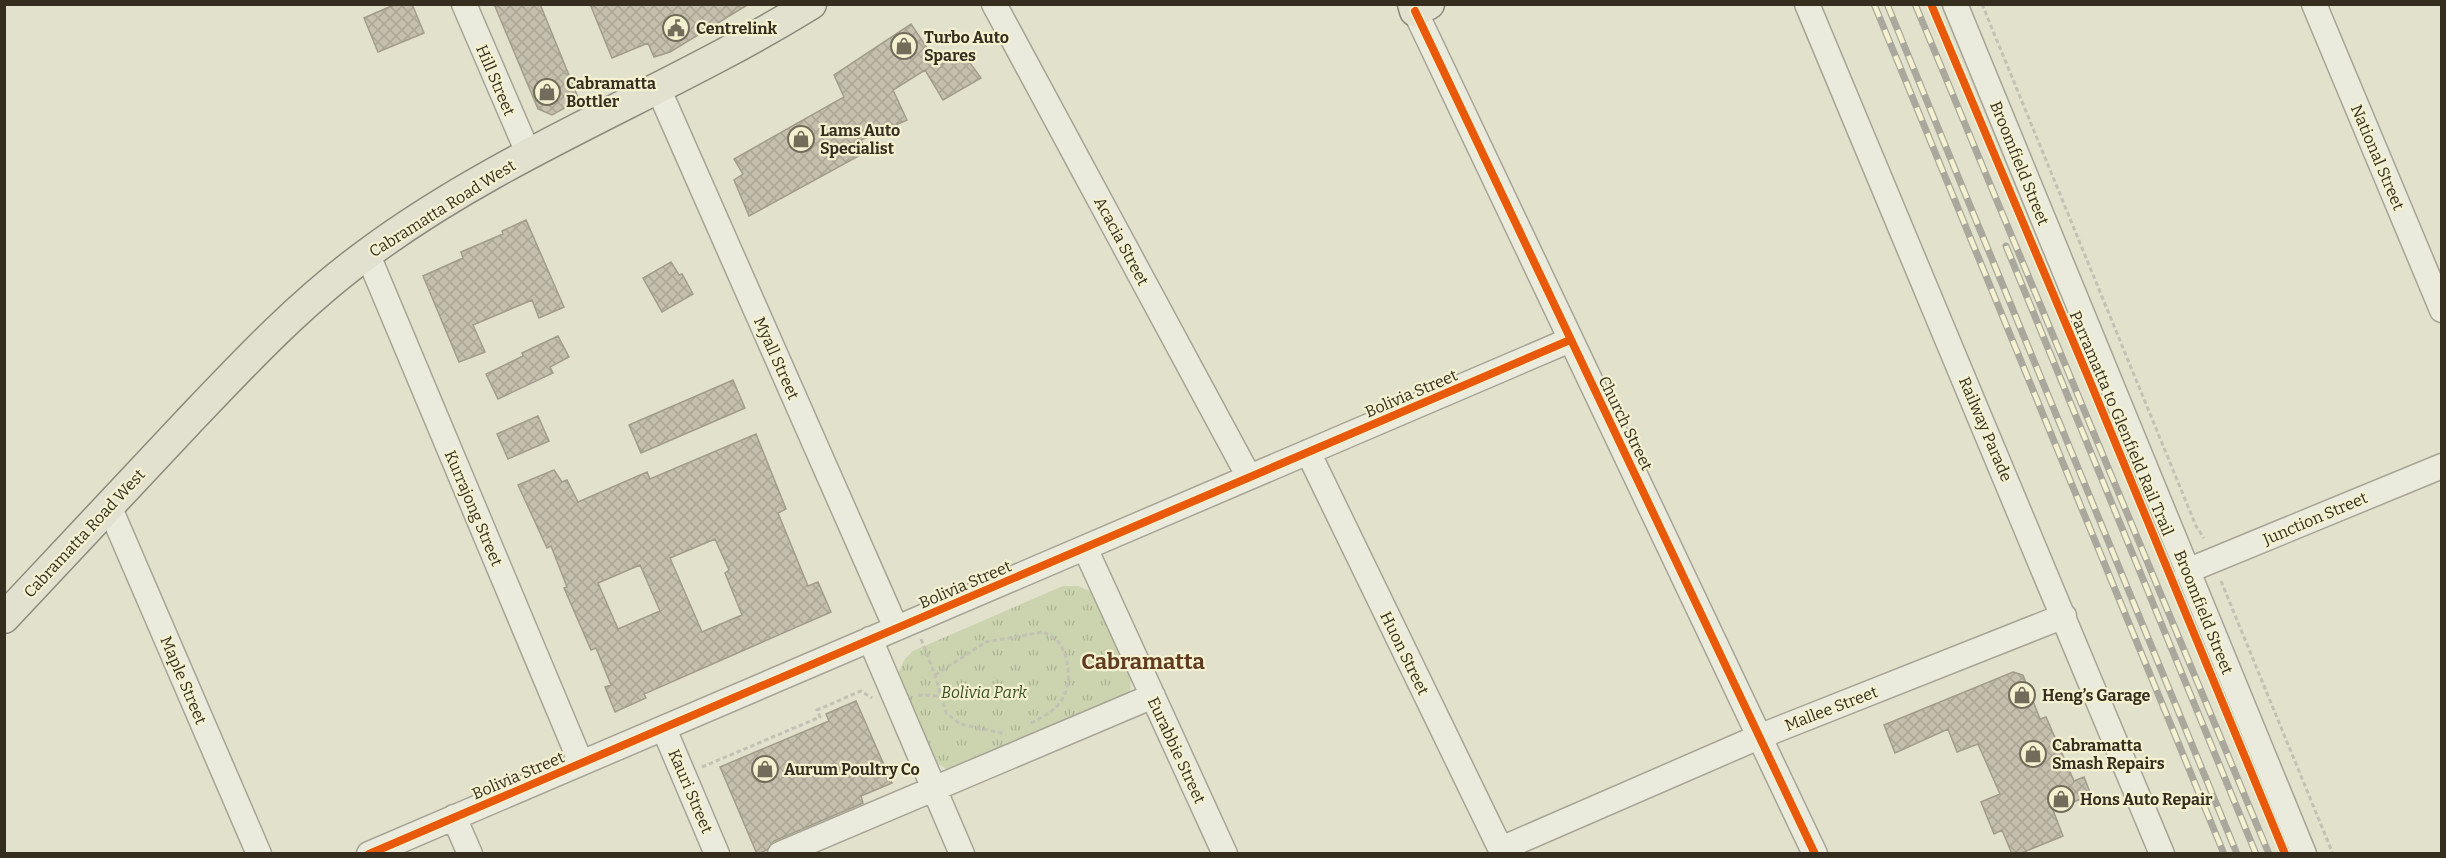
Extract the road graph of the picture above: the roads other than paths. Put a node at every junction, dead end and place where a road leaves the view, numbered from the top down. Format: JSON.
{"nodes":[{"id":1,"x":464,"y":4,"type":"edge"},
{"id":2,"x":811,"y":4,"type":"edge"},
{"id":3,"x":994,"y":4,"type":"edge"},
{"id":4,"x":1808,"y":4,"type":"edge"},
{"id":5,"x":1955,"y":4,"type":"edge"},
{"id":6,"x":2314,"y":4,"type":"edge"},
{"id":7,"x":1419,"y":7,"type":"edge"},
{"id":8,"x":658,"y":88,"type":"junction"},
{"id":9,"x":529,"y":155,"type":"junction"},
{"id":10,"x":367,"y":253,"type":"junction"},
{"id":11,"x":2442,"y":310,"type":"edge"},
{"id":12,"x":1570,"y":340,"type":"junction"},
{"id":13,"x":1308,"y":452,"type":"junction"},
{"id":14,"x":2442,"y":466,"type":"edge"},
{"id":15,"x":1249,"y":477,"type":"junction"},
{"id":16,"x":109,"y":506,"type":"junction"},
{"id":17,"x":1085,"y":548,"type":"junction"},
{"id":18,"x":2187,"y":571,"type":"junction"},
{"id":19,"x":2064,"y":616,"type":"junction"},
{"id":20,"x":4,"y":618,"type":"edge"},
{"id":21,"x":905,"y":624,"type":"junction"},
{"id":22,"x":870,"y":639,"type":"junction"},
{"id":23,"x":1153,"y":696,"type":"junction"},
{"id":24,"x":664,"y":729,"type":"junction"},
{"id":25,"x":1761,"y":736,"type":"junction"},
{"id":26,"x":581,"y":763,"type":"junction"},
{"id":27,"x":933,"y":787,"type":"junction"},
{"id":28,"x":454,"y":817,"type":"junction"},
{"id":29,"x":1502,"y":851,"type":"edge"},
{"id":30,"x":259,"y":854,"type":"edge"},
{"id":31,"x":369,"y":854,"type":"edge"},
{"id":32,"x":470,"y":854,"type":"edge"},
{"id":33,"x":717,"y":854,"type":"edge"},
{"id":34,"x":780,"y":854,"type":"edge"},
{"id":35,"x":962,"y":854,"type":"edge"},
{"id":36,"x":1225,"y":854,"type":"edge"},
{"id":37,"x":1815,"y":854,"type":"edge"},
{"id":38,"x":2162,"y":854,"type":"edge"},
{"id":39,"x":2304,"y":854,"type":"edge"}],
"edges":[{"from":1,"to":9,"type":"street","name":"Hill Street"},
{"from":2,"to":8,"type":"main road","name":"Cabramatta Road West"},
{"from":3,"to":15,"type":"street","name":"Acacia Street"},
{"from":4,"to":19,"type":"street","name":"Railway Parade"},
{"from":5,"to":18,"type":"street","name":"Broomfield Street"},
{"from":6,"to":11,"type":"street","name":"National Street"},
{"from":7,"to":12,"type":"street","name":"Church Street"},
{"from":8,"to":9,"type":"main road","name":"Cabramatta Road West"},
{"from":8,"to":21,"type":"street","name":"Myall Street"},
{"from":9,"to":10,"type":"main road","name":"Cabramatta Road West"},
{"from":10,"to":16,"type":"main road","name":"Cabramatta Road West"},
{"from":10,"to":26,"type":"street","name":"Kurrajong Street"},
{"from":12,"to":13,"type":"street","name":"Bolivia Street"},
{"from":12,"to":25,"type":"street","name":"Church Street"},
{"from":13,"to":15,"type":"street","name":"Bolivia Street"},
{"from":13,"to":29,"type":"street","name":"Huon Street"},
{"from":14,"to":18,"type":"street","name":"Junction Street"},
{"from":15,"to":17,"type":"street","name":"Bolivia Street"},
{"from":16,"to":20,"type":"main road","name":"Cabramatta Road West"},
{"from":16,"to":30,"type":"street","name":"Maple Street"},
{"from":17,"to":21,"type":"street","name":"Bolivia Street"},
{"from":17,"to":23,"type":"street","name":"Eurabbie Street"},
{"from":18,"to":39,"type":"street","name":"Broomfield Street"},
{"from":19,"to":25,"type":"street","name":"Mallee Street"},
{"from":19,"to":38,"type":"street","name":"Railway Parade"},
{"from":21,"to":22,"type":"street","name":"Bolivia Street"},
{"from":22,"to":24,"type":"street","name":"Bolivia Street"},
{"from":22,"to":27,"type":"street"},
{"from":23,"to":27,"type":"street"},
{"from":23,"to":36,"type":"street","name":"Eurabbie Street"},
{"from":24,"to":26,"type":"street","name":"Bolivia Street"},
{"from":24,"to":33,"type":"street","name":"Kauri Street"},
{"from":25,"to":29,"type":"street","name":"Mallee Street"},
{"from":25,"to":37,"type":"street","name":"Church Street"},
{"from":26,"to":28,"type":"street","name":"Bolivia Street"},
{"from":27,"to":34,"type":"street"},
{"from":27,"to":35,"type":"street"},
{"from":28,"to":31,"type":"street","name":"Bolivia Street"},
{"from":28,"to":32,"type":"street"}]}
